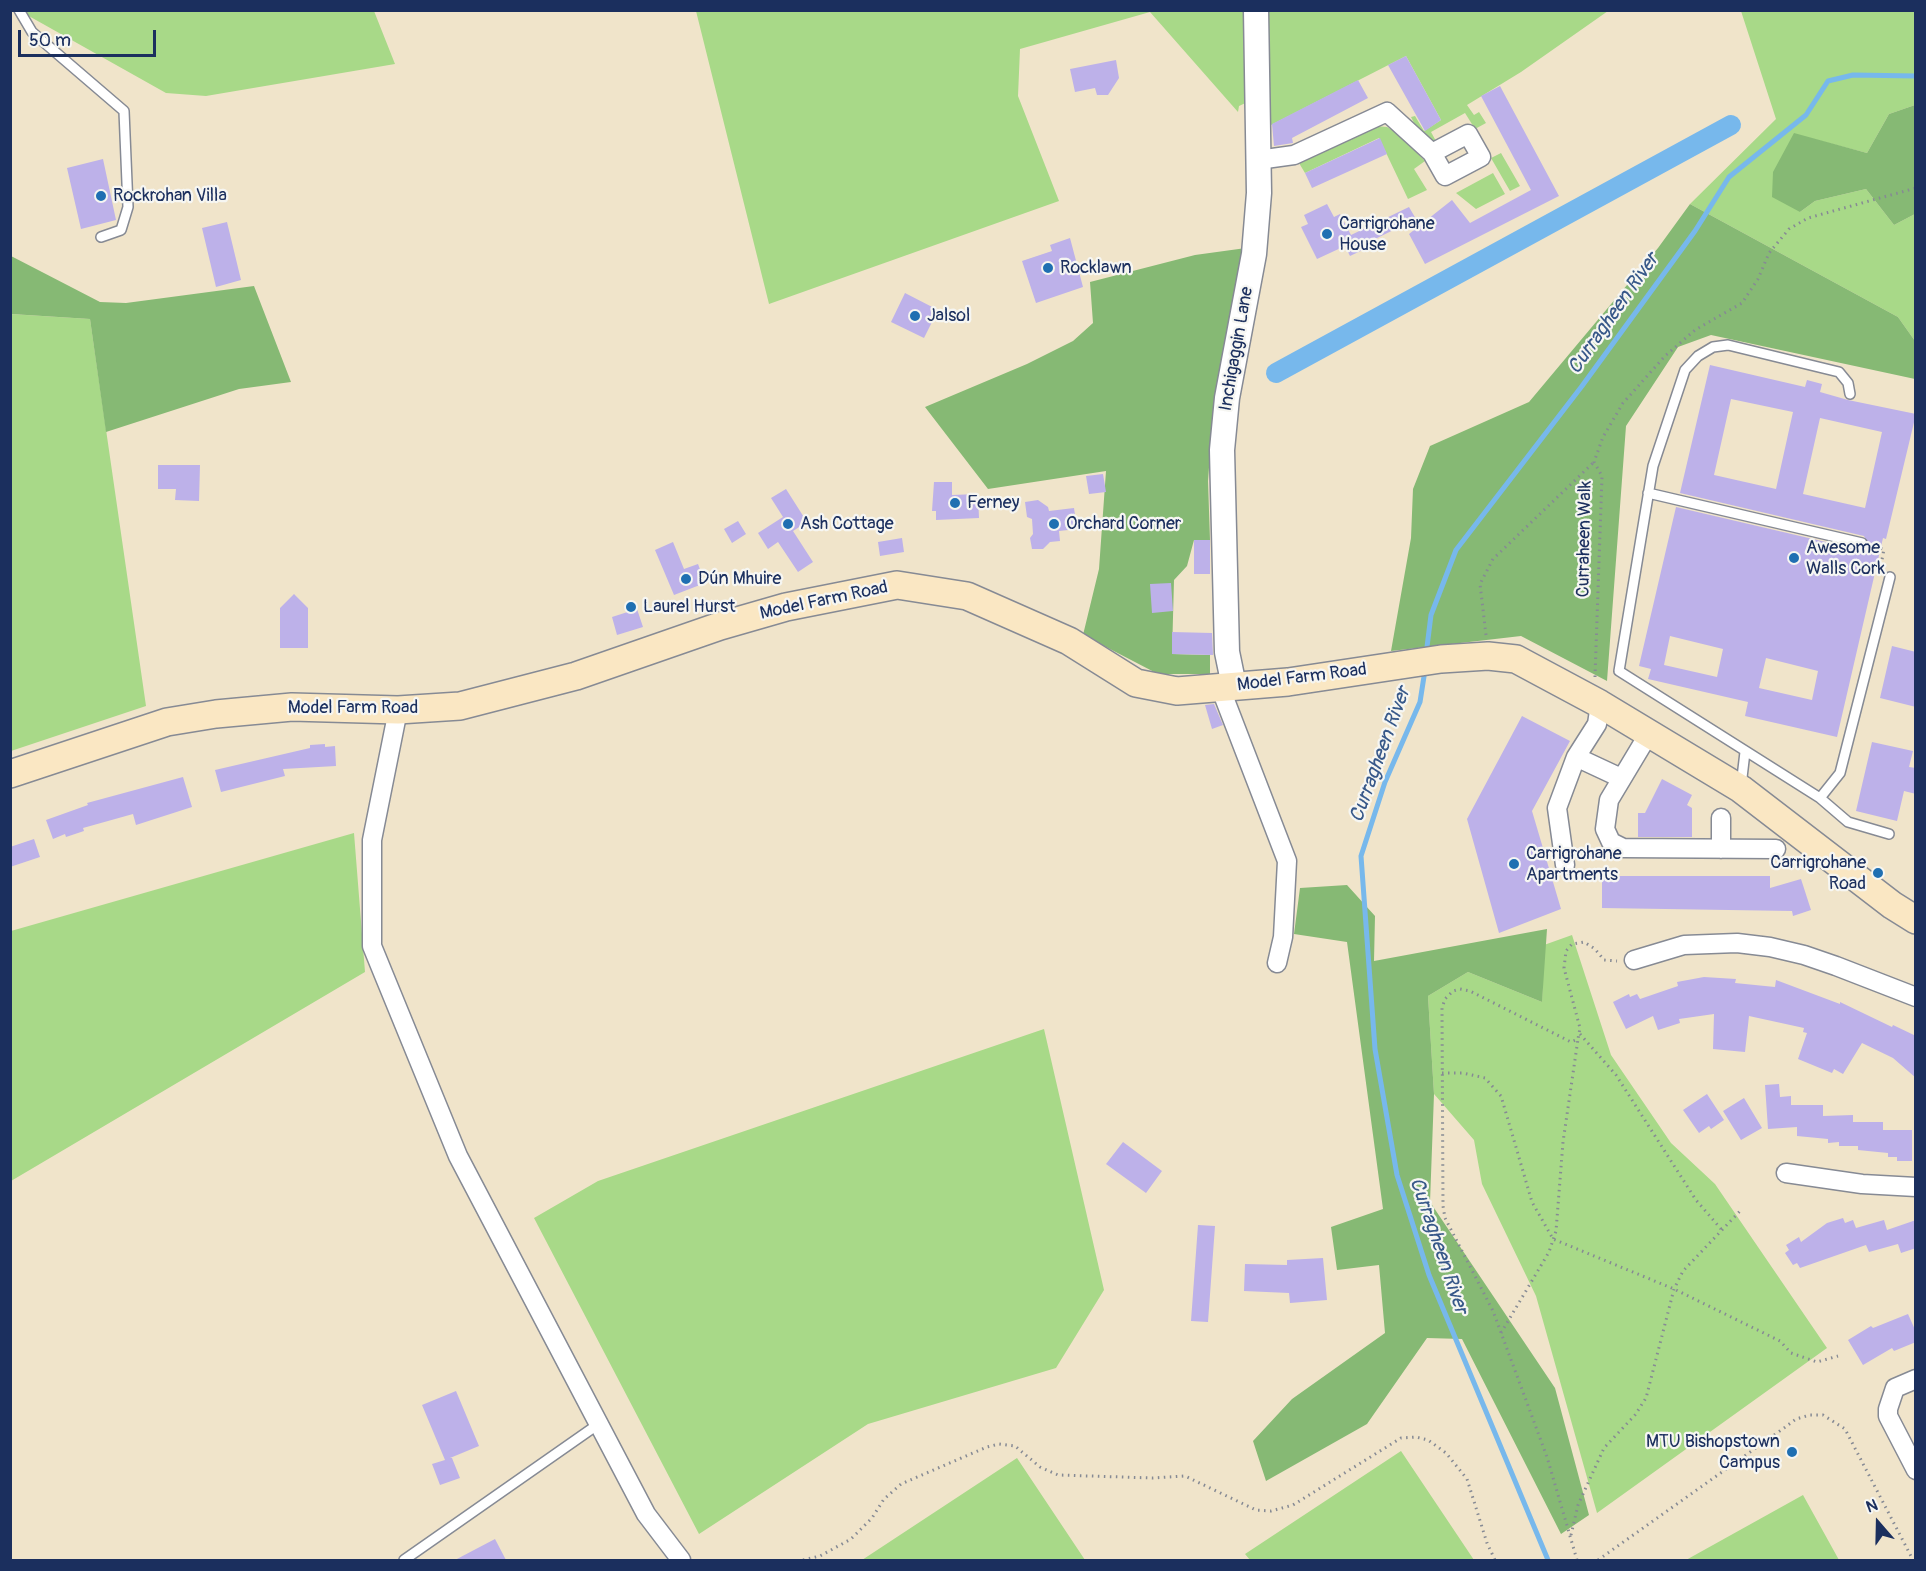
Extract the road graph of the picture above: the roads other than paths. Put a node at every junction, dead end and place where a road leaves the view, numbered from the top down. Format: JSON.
{"nodes":[{"id":1,"x":19,"y":10,"type":"edge"},
{"id":2,"x":1256,"y":10,"type":"edge"},
{"id":3,"x":1432,"y":153,"type":"dead end"},
{"id":4,"x":1258,"y":160,"type":"junction"},
{"id":5,"x":101,"y":237,"type":"dead end"},
{"id":6,"x":1850,"y":394,"type":"dead end"},
{"id":7,"x":1648,"y":493,"type":"junction"},
{"id":8,"x":1862,"y":543,"type":"dead end"},
{"id":9,"x":1890,"y":577,"type":"dead end"},
{"id":10,"x":1227,"y":687,"type":"junction"},
{"id":11,"x":1598,"y":704,"type":"junction"},
{"id":12,"x":398,"y":710,"type":"junction"},
{"id":13,"x":1648,"y":735,"type":"junction"},
{"id":14,"x":1745,"y":752,"type":"junction"},
{"id":15,"x":1576,"y":757,"type":"junction"},
{"id":16,"x":10,"y":774,"type":"edge"},
{"id":17,"x":1621,"y":778,"type":"junction"},
{"id":18,"x":1741,"y":789,"type":"junction"},
{"id":19,"x":1820,"y":798,"type":"junction"},
{"id":20,"x":1721,"y":818,"type":"dead end"},
{"id":21,"x":1889,"y":834,"type":"dead end"},
{"id":22,"x":1721,"y":849,"type":"junction"},
{"id":23,"x":1776,"y":849,"type":"dead end"},
{"id":24,"x":1565,"y":866,"type":"dead end"},
{"id":25,"x":1916,"y":920,"type":"edge"},
{"id":26,"x":1634,"y":960,"type":"road end"},
{"id":27,"x":1277,"y":963,"type":"dead end"},
{"id":28,"x":1916,"y":997,"type":"edge"},
{"id":29,"x":1786,"y":1173,"type":"dead end"},
{"id":30,"x":1916,"y":1187,"type":"edge"},
{"id":31,"x":1916,"y":1379,"type":"edge"},
{"id":32,"x":600,"y":1423,"type":"junction"},
{"id":33,"x":1916,"y":1470,"type":"edge"},
{"id":34,"x":404,"y":1560,"type":"edge"},
{"id":35,"x":681,"y":1560,"type":"edge"}],
"edges":[{"from":1,"to":5,"type":"lane"},
{"from":2,"to":4,"type":"street","name":"Inchigaggin Lane"},
{"from":3,"to":4,"type":"street"},
{"from":4,"to":10,"type":"street","name":"Inchigaggin Lane"},
{"from":6,"to":7,"type":"lane"},
{"from":7,"to":8,"type":"lane"},
{"from":7,"to":14,"type":"lane"},
{"from":9,"to":19,"type":"lane"},
{"from":10,"to":11,"type":"main road","name":"Model Farm Road"},
{"from":10,"to":12,"type":"main road","name":"Model Farm Road"},
{"from":10,"to":27,"type":"street"},
{"from":11,"to":13,"type":"main road","name":"Model Farm Road"},
{"from":11,"to":15,"type":"street"},
{"from":12,"to":16,"type":"main road","name":"Model Farm Road"},
{"from":12,"to":32,"type":"street"},
{"from":13,"to":17,"type":"street"},
{"from":13,"to":18,"type":"main road","name":"Model Farm Road"},
{"from":14,"to":18,"type":"lane"},
{"from":14,"to":19,"type":"lane"},
{"from":15,"to":17,"type":"street"},
{"from":15,"to":24,"type":"street"},
{"from":17,"to":22,"type":"street"},
{"from":18,"to":25,"type":"main road","name":"Model Farm Road"},
{"from":19,"to":21,"type":"lane"},
{"from":20,"to":22,"type":"street"},
{"from":22,"to":23,"type":"street"},
{"from":26,"to":28,"type":"street"},
{"from":29,"to":30,"type":"street"},
{"from":31,"to":33,"type":"street"},
{"from":32,"to":34,"type":"lane"},
{"from":32,"to":35,"type":"street"}]}
